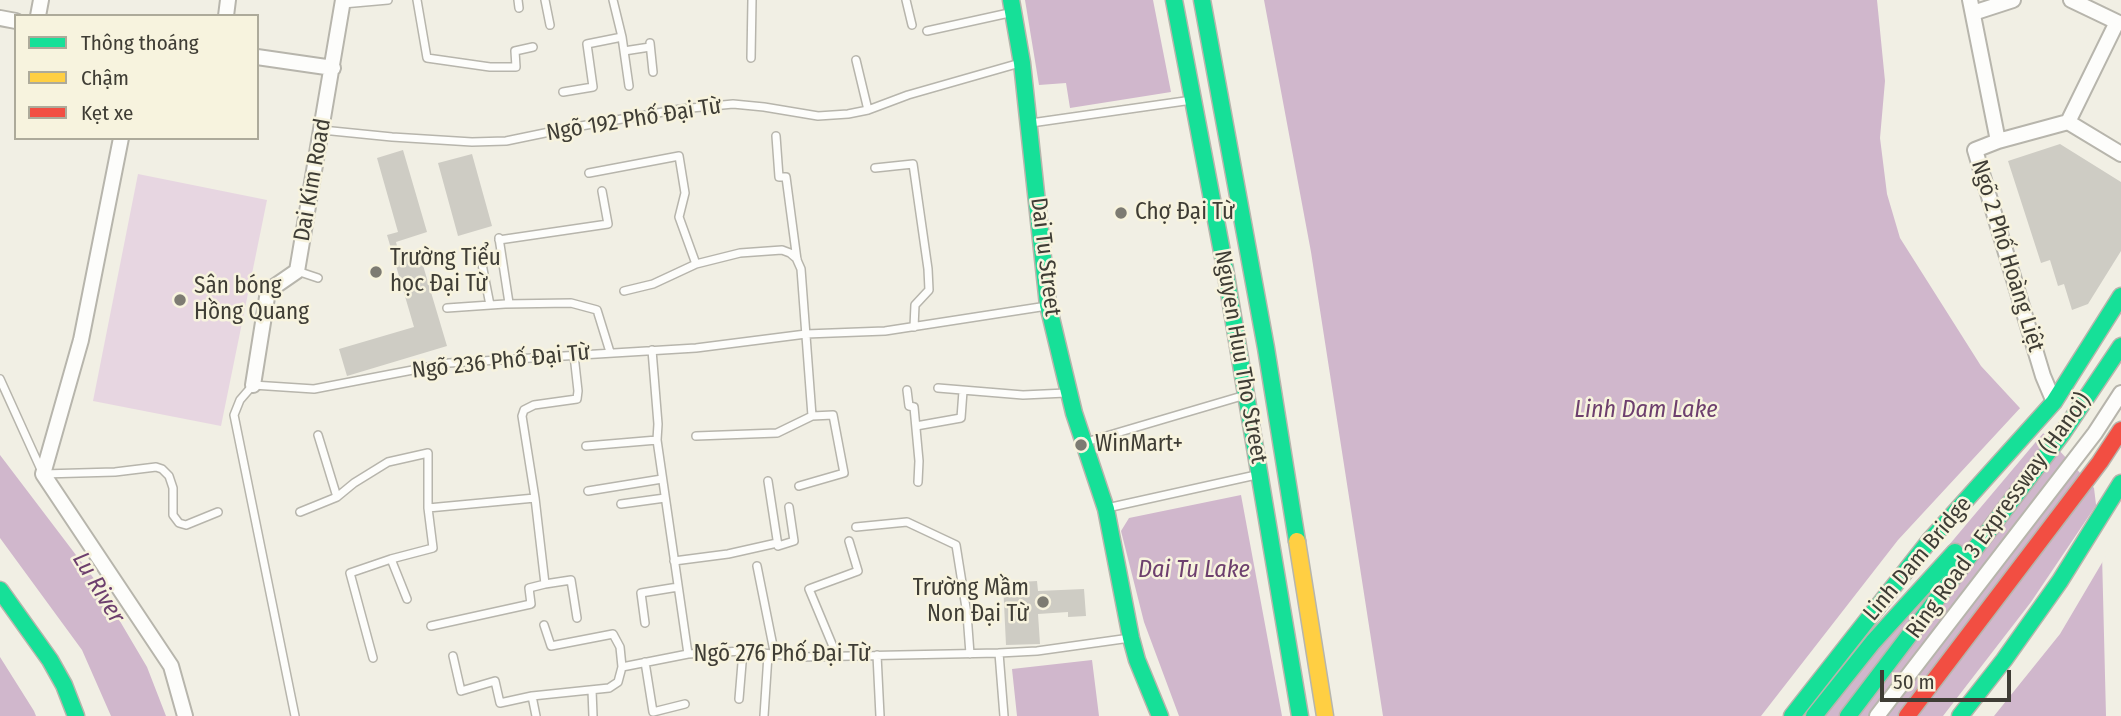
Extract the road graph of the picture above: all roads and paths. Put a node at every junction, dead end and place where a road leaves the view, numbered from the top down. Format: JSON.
{"nodes":[{"id":1,"x":388,"y":0,"type":"edge"},
{"id":2,"x":417,"y":0,"type":"edge"},
{"id":3,"x":545,"y":0,"type":"edge"},
{"id":4,"x":613,"y":0,"type":"edge"},
{"id":5,"x":752,"y":0,"type":"edge"},
{"id":6,"x":906,"y":0,"type":"edge"},
{"id":7,"x":1174,"y":0,"type":"edge"},
{"id":8,"x":1202,"y":0,"type":"edge"},
{"id":9,"x":2013,"y":0,"type":"edge"},
{"id":10,"x":2071,"y":0,"type":"edge"},
{"id":11,"x":343,"y":2,"type":"edge"},
{"id":12,"x":1012,"y":6,"type":"edge"},
{"id":13,"x":1972,"y":7,"type":"edge"},
{"id":14,"x":2119,"y":18,"type":"edge"},
{"id":15,"x":550,"y":25,"type":"dead end"},
{"id":16,"x":912,"y":25,"type":"dead end"},
{"id":17,"x":927,"y":31,"type":"dead end"},
{"id":18,"x":622,"y":37,"type":"junction"},
{"id":19,"x":533,"y":47,"type":"dead end"},
{"id":20,"x":624,"y":51,"type":"junction"},
{"id":21,"x":259,"y":57,"type":"edge"},
{"id":22,"x":751,"y":58,"type":"dead end"},
{"id":23,"x":856,"y":60,"type":"dead end"},
{"id":24,"x":1022,"y":62,"type":"junction"},
{"id":25,"x":332,"y":68,"type":"junction"},
{"id":26,"x":653,"y":72,"type":"dead end"},
{"id":27,"x":629,"y":86,"type":"dead end"},
{"id":28,"x":563,"y":92,"type":"dead end"},
{"id":29,"x":1193,"y":99,"type":"junction"},
{"id":30,"x":868,"y":110,"type":"junction"},
{"id":31,"x":2068,"y":122,"type":"junction"},
{"id":32,"x":1028,"y":124,"type":"junction"},
{"id":33,"x":322,"y":130,"type":"junction"},
{"id":34,"x":776,"y":135,"type":"dead end"},
{"id":35,"x":121,"y":140,"type":"edge"},
{"id":36,"x":1998,"y":141,"type":"junction"},
{"id":37,"x":2121,"y":154,"type":"edge"},
{"id":38,"x":875,"y":167,"type":"dead end"},
{"id":39,"x":589,"y":173,"type":"dead end"},
{"id":40,"x":602,"y":191,"type":"dead end"},
{"id":41,"x":481,"y":259,"type":"dead end"},
{"id":42,"x":797,"y":260,"type":"junction"},
{"id":43,"x":696,"y":264,"type":"junction"},
{"id":44,"x":297,"y":271,"type":"junction"},
{"id":45,"x":318,"y":278,"type":"dead end"},
{"id":46,"x":624,"y":291,"type":"dead end"},
{"id":47,"x":2121,"y":296,"type":"edge"},
{"id":48,"x":509,"y":303,"type":"junction"},
{"id":49,"x":490,"y":305,"type":"junction"},
{"id":50,"x":1048,"y":305,"type":"junction"},
{"id":51,"x":447,"y":308,"type":"dead end"},
{"id":52,"x":914,"y":327,"type":"junction"},
{"id":53,"x":806,"y":334,"type":"junction"},
{"id":54,"x":2121,"y":346,"type":"edge"},
{"id":55,"x":652,"y":350,"type":"junction"},
{"id":56,"x":610,"y":352,"type":"junction"},
{"id":57,"x":574,"y":355,"type":"junction"},
{"id":58,"x":0,"y":379,"type":"edge"},
{"id":59,"x":253,"y":385,"type":"junction"},
{"id":60,"x":938,"y":388,"type":"dead end"},
{"id":61,"x":907,"y":390,"type":"dead end"},
{"id":62,"x":963,"y":391,"type":"junction"},
{"id":63,"x":1070,"y":393,"type":"junction"},
{"id":64,"x":2121,"y":393,"type":"edge"},
{"id":65,"x":1246,"y":395,"type":"junction"},
{"id":66,"x":2052,"y":405,"type":"junction"},
{"id":67,"x":1277,"y":414,"type":"junction"},
{"id":68,"x":812,"y":416,"type":"junction"},
{"id":69,"x":1251,"y":419,"type":"junction"},
{"id":70,"x":916,"y":426,"type":"junction"},
{"id":71,"x":2121,"y":430,"type":"edge"},
{"id":72,"x":2062,"y":434,"type":"junction"},
{"id":73,"x":318,"y":435,"type":"dead end"},
{"id":74,"x":696,"y":436,"type":"dead end"},
{"id":75,"x":657,"y":440,"type":"junction"},
{"id":76,"x":1083,"y":443,"type":"junction"},
{"id":77,"x":586,"y":446,"type":"dead end"},
{"id":78,"x":2100,"y":462,"type":"junction"},
{"id":79,"x":43,"y":474,"type":"junction"},
{"id":80,"x":1260,"y":474,"type":"junction"},
{"id":81,"x":662,"y":479,"type":"junction"},
{"id":82,"x":768,"y":481,"type":"dead end"},
{"id":83,"x":918,"y":482,"type":"dead end"},
{"id":84,"x":2120,"y":485,"type":"edge"},
{"id":85,"x":799,"y":486,"type":"dead end"},
{"id":86,"x":588,"y":491,"type":"dead end"},
{"id":87,"x":337,"y":497,"type":"junction"},
{"id":88,"x":535,"y":498,"type":"junction"},
{"id":89,"x":665,"y":498,"type":"junction"},
{"id":90,"x":621,"y":504,"type":"dead end"},
{"id":91,"x":789,"y":507,"type":"dead end"},
{"id":92,"x":428,"y":508,"type":"junction"},
{"id":93,"x":1106,"y":509,"type":"junction"},
{"id":94,"x":218,"y":512,"type":"dead end"},
{"id":95,"x":300,"y":512,"type":"dead end"},
{"id":96,"x":856,"y":527,"type":"dead end"},
{"id":97,"x":849,"y":541,"type":"dead end"},
{"id":98,"x":777,"y":543,"type":"junction"},
{"id":99,"x":391,"y":559,"type":"junction"},
{"id":100,"x":674,"y":561,"type":"junction"},
{"id":101,"x":757,"y":566,"type":"dead end"},
{"id":102,"x":545,"y":584,"type":"junction"},
{"id":103,"x":678,"y":587,"type":"junction"},
{"id":104,"x":0,"y":590,"type":"edge"},
{"id":105,"x":407,"y":600,"type":"dead end"},
{"id":106,"x":577,"y":618,"type":"dead end"},
{"id":107,"x":645,"y":622,"type":"dead end"},
{"id":108,"x":544,"y":625,"type":"dead end"},
{"id":109,"x":430,"y":626,"type":"dead end"},
{"id":110,"x":1131,"y":638,"type":"junction"},
{"id":111,"x":743,"y":651,"type":"junction"},
{"id":112,"x":999,"y":653,"type":"junction"},
{"id":113,"x":688,"y":654,"type":"junction"},
{"id":114,"x":970,"y":654,"type":"junction"},
{"id":115,"x":877,"y":655,"type":"junction"},
{"id":116,"x":453,"y":656,"type":"dead end"},
{"id":117,"x":772,"y":656,"type":"junction"},
{"id":118,"x":837,"y":656,"type":"junction"},
{"id":119,"x":373,"y":657,"type":"dead end"},
{"id":120,"x":645,"y":662,"type":"junction"},
{"id":121,"x":622,"y":667,"type":"junction"},
{"id":122,"x":1961,"y":672,"type":"dead end"},
{"id":123,"x":592,"y":690,"type":"junction"},
{"id":124,"x":532,"y":696,"type":"junction"},
{"id":125,"x":739,"y":699,"type":"dead end"},
{"id":126,"x":685,"y":704,"type":"dead end"},
{"id":127,"x":76,"y":716,"type":"edge"},
{"id":128,"x":185,"y":716,"type":"edge"},
{"id":129,"x":295,"y":716,"type":"edge"},
{"id":130,"x":536,"y":716,"type":"edge"},
{"id":131,"x":593,"y":716,"type":"edge"},
{"id":132,"x":764,"y":716,"type":"edge"},
{"id":133,"x":880,"y":716,"type":"edge"},
{"id":134,"x":1004,"y":716,"type":"edge"},
{"id":135,"x":1160,"y":716,"type":"edge"},
{"id":136,"x":1300,"y":716,"type":"edge"},
{"id":137,"x":1325,"y":716,"type":"edge"},
{"id":138,"x":1792,"y":716,"type":"edge"},
{"id":139,"x":1814,"y":716,"type":"edge"},
{"id":140,"x":1848,"y":716,"type":"edge"},
{"id":141,"x":1877,"y":716,"type":"edge"},
{"id":142,"x":1908,"y":716,"type":"edge"},
{"id":143,"x":1960,"y":716,"type":"edge"}],
"edges":[{"from":1,"to":11,"type":"lane"},
{"from":2,"to":19,"type":"lane"},
{"from":3,"to":15,"type":"lane"},
{"from":4,"to":18,"type":"lane"},
{"from":5,"to":22,"type":"lane"},
{"from":6,"to":16,"type":"lane"},
{"from":7,"to":29,"type":"main road","name":"Nguyen Huu Tho Street"},
{"from":8,"to":67,"type":"main road","name":"Nguyen Huu Tho Street"},
{"from":9,"to":13,"type":"street"},
{"from":10,"to":14,"type":"street"},
{"from":11,"to":25,"type":"street","name":"Dai Kim Road"},
{"from":12,"to":17,"type":"lane"},
{"from":12,"to":24,"type":"main road","name":"Dai Tu Street"},
{"from":13,"to":36,"type":"street","name":"Ngõ 2 Phố Hoàng Liệt"},
{"from":14,"to":31,"type":"street"},
{"from":18,"to":20,"type":"lane"},
{"from":18,"to":28,"type":"lane"},
{"from":20,"to":26,"type":"lane"},
{"from":20,"to":27,"type":"lane"},
{"from":21,"to":25,"type":"street"},
{"from":23,"to":30,"type":"lane"},
{"from":24,"to":30,"type":"lane","name":"Ngõ 192 Phố Đại Từ"},
{"from":24,"to":32,"type":"main road","name":"Dai Tu Street"},
{"from":25,"to":33,"type":"street","name":"Dai Kim Road"},
{"from":29,"to":32,"type":"lane"},
{"from":29,"to":65,"type":"main road","name":"Nguyen Huu Tho Street"},
{"from":30,"to":33,"type":"lane","name":"Ngõ 192 Phố Đại Từ"},
{"from":31,"to":36,"type":"street"},
{"from":31,"to":37,"type":"street"},
{"from":32,"to":50,"type":"main road","name":"Dai Tu Street"},
{"from":33,"to":44,"type":"street","name":"Dai Kim Road"},
{"from":34,"to":42,"type":"lane"},
{"from":35,"to":79,"type":"street"},
{"from":36,"to":66,"type":"street","name":"Ngõ 2 Phố Hoàng Liệt"},
{"from":38,"to":52,"type":"lane"},
{"from":39,"to":43,"type":"lane"},
{"from":40,"to":48,"type":"lane"},
{"from":41,"to":49,"type":"lane"},
{"from":42,"to":43,"type":"lane"},
{"from":42,"to":53,"type":"lane"},
{"from":43,"to":46,"type":"lane"},
{"from":44,"to":45,"type":"lane"},
{"from":44,"to":59,"type":"street","name":"Dai Kim Road"},
{"from":47,"to":66,"type":"main road","name":"Linh Dam Bridge"},
{"from":48,"to":49,"type":"lane"},
{"from":48,"to":56,"type":"lane"},
{"from":49,"to":51,"type":"lane"},
{"from":50,"to":52,"type":"lane","name":"Ngõ 236 Phố Đại Từ"},
{"from":50,"to":63,"type":"main road","name":"Dai Tu Street"},
{"from":52,"to":53,"type":"lane","name":"Ngõ 236 Phố Đại Từ"},
{"from":53,"to":55,"type":"lane","name":"Ngõ 236 Phố Đại Từ"},
{"from":53,"to":68,"type":"lane"},
{"from":54,"to":72,"type":"main road","name":"Ring Road 3 Expressway (Hanoi)"},
{"from":55,"to":56,"type":"lane","name":"Ngõ 236 Phố Đại Từ"},
{"from":55,"to":75,"type":"lane"},
{"from":56,"to":57,"type":"lane","name":"Ngõ 236 Phố Đại Từ"},
{"from":57,"to":59,"type":"lane","name":"Ngõ 236 Phố Đại Từ"},
{"from":57,"to":88,"type":"lane"},
{"from":58,"to":79,"type":"lane"},
{"from":59,"to":129,"type":"lane"},
{"from":60,"to":62,"type":"lane"},
{"from":61,"to":70,"type":"lane"},
{"from":62,"to":63,"type":"lane"},
{"from":62,"to":70,"type":"lane"},
{"from":63,"to":76,"type":"main road","name":"Dai Tu Street"},
{"from":64,"to":141,"type":"street"},
{"from":65,"to":69,"type":"main road","name":"Nguyen Huu Tho Street"},
{"from":65,"to":76,"type":"lane"},
{"from":66,"to":138,"type":"main road","name":"Linh Dam Bridge"},
{"from":67,"to":69,"type":"main road"},
{"from":67,"to":137,"type":"main road","name":"Nguyen Huu Tho Street"},
{"from":68,"to":74,"type":"lane"},
{"from":68,"to":85,"type":"lane"},
{"from":69,"to":80,"type":"main road","name":"Nguyen Huu Tho Street"},
{"from":70,"to":83,"type":"lane"},
{"from":71,"to":78,"type":"main road","name":"Ring Road 3 Expressway (Hanoi)"},
{"from":72,"to":139,"type":"main road"},
{"from":72,"to":140,"type":"main road","name":"Ring Road 3 Expressway (Hanoi)"},
{"from":73,"to":87,"type":"lane"},
{"from":75,"to":77,"type":"lane"},
{"from":75,"to":81,"type":"lane"},
{"from":76,"to":93,"type":"main road","name":"Dai Tu Street"},
{"from":78,"to":122,"type":"main road"},
{"from":78,"to":142,"type":"main road","name":"Ring Road 3 Expressway (Hanoi)"},
{"from":79,"to":94,"type":"lane"},
{"from":79,"to":128,"type":"street"},
{"from":80,"to":93,"type":"lane"},
{"from":80,"to":136,"type":"main road","name":"Nguyen Huu Tho Street"},
{"from":81,"to":86,"type":"lane"},
{"from":81,"to":89,"type":"lane"},
{"from":82,"to":98,"type":"lane"},
{"from":84,"to":143,"type":"main road"},
{"from":87,"to":92,"type":"lane"},
{"from":87,"to":95,"type":"lane"},
{"from":88,"to":92,"type":"lane"},
{"from":88,"to":102,"type":"lane"},
{"from":89,"to":90,"type":"lane"},
{"from":89,"to":100,"type":"lane"},
{"from":91,"to":98,"type":"lane"},
{"from":92,"to":99,"type":"lane"},
{"from":93,"to":110,"type":"main road","name":"Dai Tu Street"},
{"from":96,"to":114,"type":"lane"},
{"from":97,"to":118,"type":"lane"},
{"from":98,"to":100,"type":"lane"},
{"from":99,"to":105,"type":"lane"},
{"from":99,"to":119,"type":"lane"},
{"from":100,"to":103,"type":"lane"},
{"from":101,"to":117,"type":"lane"},
{"from":102,"to":106,"type":"lane"},
{"from":102,"to":109,"type":"lane"},
{"from":103,"to":107,"type":"lane"},
{"from":103,"to":113,"type":"lane"},
{"from":104,"to":127,"type":"main road"},
{"from":108,"to":121,"type":"lane"},
{"from":110,"to":112,"type":"lane","name":"Ngõ 276 Phố Đại Từ"},
{"from":110,"to":135,"type":"main road","name":"Dai Tu Street"},
{"from":111,"to":113,"type":"lane","name":"Ngõ 276 Phố Đại Từ"},
{"from":111,"to":117,"type":"lane","name":"Ngõ 276 Phố Đại Từ"},
{"from":111,"to":125,"type":"lane"},
{"from":112,"to":114,"type":"lane","name":"Ngõ 276 Phố Đại Từ"},
{"from":112,"to":134,"type":"lane"},
{"from":113,"to":120,"type":"lane","name":"Ngõ 276 Phố Đại Từ"},
{"from":114,"to":115,"type":"lane","name":"Ngõ 276 Phố Đại Từ"},
{"from":115,"to":118,"type":"lane","name":"Ngõ 276 Phố Đại Từ"},
{"from":115,"to":133,"type":"lane"},
{"from":116,"to":124,"type":"lane"},
{"from":117,"to":118,"type":"lane","name":"Ngõ 276 Phố Đại Từ"},
{"from":117,"to":132,"type":"lane"},
{"from":120,"to":121,"type":"lane","name":"Ngõ 276 Phố Đại Từ"},
{"from":120,"to":126,"type":"lane"},
{"from":121,"to":123,"type":"lane"},
{"from":123,"to":124,"type":"lane"},
{"from":123,"to":131,"type":"lane"},
{"from":124,"to":130,"type":"lane"}]}
